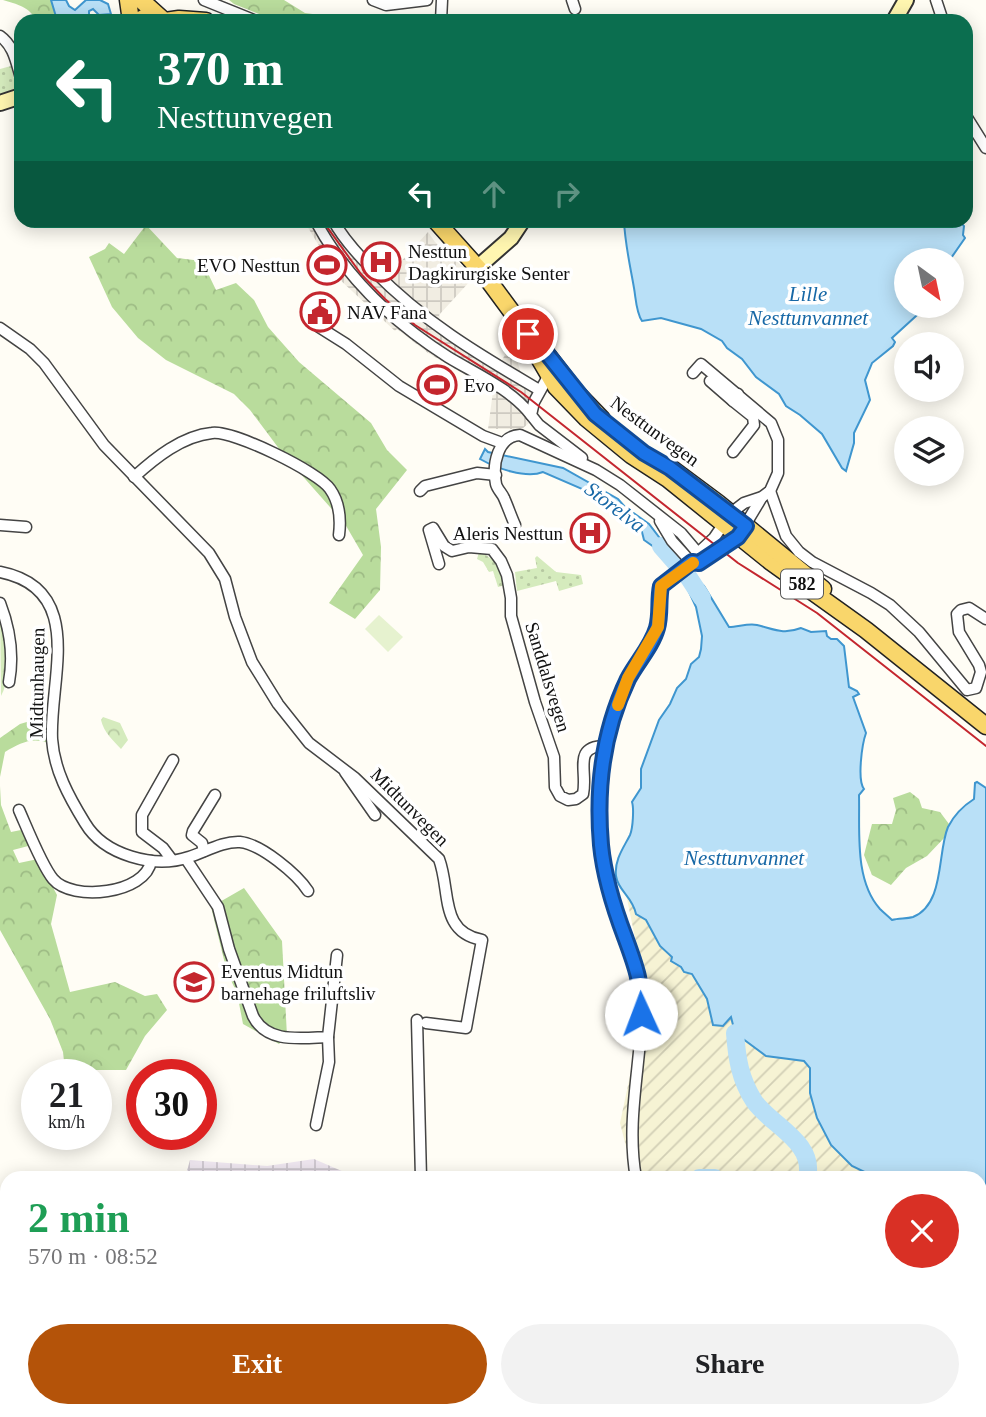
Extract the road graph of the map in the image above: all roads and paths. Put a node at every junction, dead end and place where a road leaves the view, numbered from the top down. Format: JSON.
{"nodes":[{"id":1,"x":141,"y":0,"type":"edge"},
{"id":2,"x":204,"y":0,"type":"edge"},
{"id":3,"x":373,"y":0,"type":"edge"},
{"id":4,"x":427,"y":0,"type":"edge"},
{"id":5,"x":156,"y":14,"type":"edge"},
{"id":6,"x":239,"y":14,"type":"edge"},
{"id":7,"x":0,"y":36,"type":"edge"},
{"id":8,"x":14,"y":55,"type":"edge"},
{"id":9,"x":973,"y":127,"type":"edge"},
{"id":10,"x":986,"y":148,"type":"edge"},
{"id":11,"x":319,"y":228,"type":"edge"},
{"id":12,"x":339,"y":228,"type":"edge"},
{"id":13,"x":442,"y":228,"type":"edge"},
{"id":14,"x":518,"y":228,"type":"edge"},
{"id":15,"x":478,"y":267,"type":"junction"},
{"id":16,"x":319,"y":327,"type":"dead end"},
{"id":17,"x":0,"y":328,"type":"edge"},
{"id":18,"x":552,"y":371,"type":"junction"},
{"id":19,"x":693,"y":373,"type":"dead end"},
{"id":20,"x":710,"y":381,"type":"dead end"},
{"id":21,"x":538,"y":390,"type":"junction"},
{"id":22,"x":736,"y":397,"type":"junction"},
{"id":23,"x":567,"y":400,"type":"junction"},
{"id":24,"x":531,"y":415,"type":"junction"},
{"id":25,"x":500,"y":447,"type":"junction"},
{"id":26,"x":733,"y":452,"type":"dead end"},
{"id":27,"x":596,"y":470,"type":"junction"},
{"id":28,"x":493,"y":473,"type":"junction"},
{"id":29,"x":134,"y":477,"type":"junction"},
{"id":30,"x":425,"y":491,"type":"dead end"},
{"id":31,"x":766,"y":494,"type":"junction"},
{"id":32,"x":656,"y":515,"type":"junction"},
{"id":33,"x":727,"y":519,"type":"junction"},
{"id":34,"x":0,"y":525,"type":"edge"},
{"id":35,"x":515,"y":525,"type":"dead end"},
{"id":36,"x":26,"y":527,"type":"dead end"},
{"id":37,"x":742,"y":532,"type":"junction"},
{"id":38,"x":340,"y":535,"type":"dead end"},
{"id":39,"x":698,"y":553,"type":"junction"},
{"id":40,"x":439,"y":564,"type":"dead end"},
{"id":41,"x":690,"y":564,"type":"junction"},
{"id":42,"x":0,"y":572,"type":"edge"},
{"id":43,"x":0,"y":603,"type":"edge"},
{"id":44,"x":986,"y":619,"type":"edge"},
{"id":45,"x":9,"y":682,"type":"dead end"},
{"id":46,"x":986,"y":726,"type":"edge"},
{"id":47,"x":605,"y":746,"type":"junction"},
{"id":48,"x":173,"y":760,"type":"dead end"},
{"id":49,"x":341,"y":766,"type":"junction"},
{"id":50,"x":215,"y":795,"type":"dead end"},
{"id":51,"x":19,"y":810,"type":"dead end"},
{"id":52,"x":375,"y":815,"type":"dead end"},
{"id":53,"x":204,"y":851,"type":"junction"},
{"id":54,"x":186,"y":859,"type":"junction"},
{"id":55,"x":172,"y":860,"type":"junction"},
{"id":56,"x":151,"y":861,"type":"junction"},
{"id":57,"x":308,"y":891,"type":"dead end"},
{"id":58,"x":337,"y":955,"type":"dead end"},
{"id":59,"x":328,"y":1037,"type":"junction"},
{"id":60,"x":316,"y":1125,"type":"dead end"},
{"id":61,"x":421,"y":1171,"type":"edge"},
{"id":62,"x":635,"y":1171,"type":"edge"}],
"edges":[{"from":1,"to":5,"type":"main road"},
{"from":2,"to":6,"type":"street"},
{"from":3,"to":4,"type":"street"},
{"from":7,"to":8,"type":"street"},
{"from":9,"to":10,"type":"street"},
{"from":11,"to":24,"type":"street"},
{"from":12,"to":21,"type":"street","name":"Nesttunvegen"},
{"from":13,"to":15,"type":"main road","name":"Nesttunvegen","number":"582"},
{"from":14,"to":15,"type":"street"},
{"from":15,"to":18,"type":"main road","name":"Nesttunvegen","number":"582"},
{"from":16,"to":25,"type":"street"},
{"from":17,"to":29,"type":"street","name":"Midtunvegen"},
{"from":18,"to":21,"type":"street"},
{"from":18,"to":23,"type":"main road","name":"Nesttunvegen","number":"582"},
{"from":18,"to":33,"type":"main road","name":"Nesttunvegen","number":"582"},
{"from":19,"to":22,"type":"street"},
{"from":20,"to":22,"type":"street"},
{"from":21,"to":23,"type":"street","name":"Nesttunvegen"},
{"from":21,"to":24,"type":"street"},
{"from":22,"to":26,"type":"street"},
{"from":22,"to":31,"type":"street"},
{"from":23,"to":33,"type":"main road","name":"Nesttunvegen","number":"582"},
{"from":24,"to":27,"type":"street"},
{"from":25,"to":27,"type":"street"},
{"from":25,"to":28,"type":"street"},
{"from":27,"to":32,"type":"street"},
{"from":28,"to":30,"type":"street"},
{"from":28,"to":35,"type":"street"},
{"from":29,"to":38,"type":"street"},
{"from":29,"to":49,"type":"street","name":"Midtunvegen"},
{"from":31,"to":33,"type":"street"},
{"from":31,"to":37,"type":"street"},
{"from":31,"to":44,"type":"street"},
{"from":32,"to":39,"type":"street"},
{"from":32,"to":41,"type":"street"},
{"from":33,"to":37,"type":"main road","name":"Nesttunvegen","number":"582"},
{"from":33,"to":39,"type":"street"},
{"from":34,"to":36,"type":"street"},
{"from":37,"to":41,"type":"street"},
{"from":37,"to":46,"type":"main road","name":"Nesttunvegen","number":"582"},
{"from":39,"to":41,"type":"street"},
{"from":40,"to":47,"type":"street","name":"Sanddalsvegen"},
{"from":41,"to":47,"type":"street"},
{"from":42,"to":56,"type":"street","name":"Midtunhaugen"},
{"from":43,"to":45,"type":"street","name":"Midtunhaugen"},
{"from":47,"to":62,"type":"street"},
{"from":48,"to":55,"type":"street"},
{"from":49,"to":52,"type":"street","name":"Midtunvegen"},
{"from":49,"to":61,"type":"street","name":"Midtunvegen"},
{"from":50,"to":53,"type":"street"},
{"from":51,"to":56,"type":"street"},
{"from":53,"to":54,"type":"street","name":"Midtunhaugen"},
{"from":53,"to":57,"type":"street","name":"Midtunhaugen"},
{"from":54,"to":55,"type":"street","name":"Midtunhaugen"},
{"from":54,"to":59,"type":"street"},
{"from":55,"to":56,"type":"street","name":"Midtunhaugen"},
{"from":58,"to":59,"type":"street"},
{"from":59,"to":60,"type":"street"}]}
